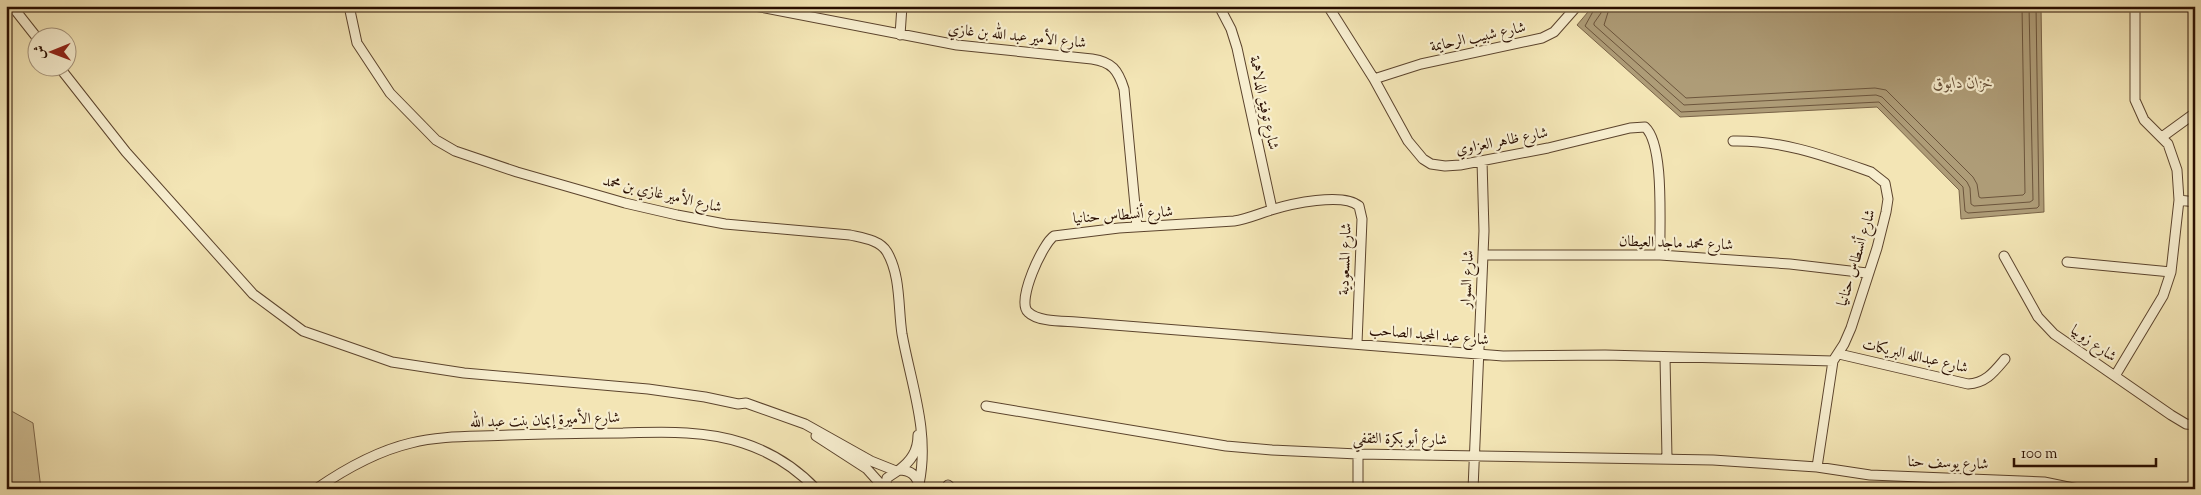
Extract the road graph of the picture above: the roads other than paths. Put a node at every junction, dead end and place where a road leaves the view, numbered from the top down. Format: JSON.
{"nodes":[{"id":1,"x":12,"y":6,"type":"edge"},
{"id":2,"x":349,"y":6,"type":"edge"},
{"id":3,"x":755,"y":6,"type":"edge"},
{"id":4,"x":902,"y":6,"type":"edge"},
{"id":5,"x":1219,"y":6,"type":"edge"},
{"id":6,"x":1328,"y":6,"type":"edge"},
{"id":7,"x":1577,"y":6,"type":"edge"},
{"id":8,"x":2135,"y":6,"type":"edge"},
{"id":9,"x":30,"y":28,"type":"edge"},
{"id":10,"x":900,"y":35,"type":"junction"},
{"id":11,"x":68,"y":78,"type":"edge"},
{"id":12,"x":1374,"y":79,"type":"junction"},
{"id":13,"x":2195,"y":114,"type":"edge"},
{"id":14,"x":2162,"y":137,"type":"junction"},
{"id":15,"x":1733,"y":141,"type":"dead end"},
{"id":16,"x":1482,"y":161,"type":"junction"},
{"id":17,"x":2179,"y":200,"type":"junction"},
{"id":18,"x":2195,"y":202,"type":"edge"},
{"id":19,"x":1272,"y":209,"type":"junction"},
{"id":20,"x":1137,"y":228,"type":"junction"},
{"id":21,"x":1483,"y":255,"type":"junction"},
{"id":22,"x":1660,"y":255,"type":"junction"},
{"id":23,"x":2004,"y":256,"type":"dead end"},
{"id":24,"x":2067,"y":262,"type":"dead end"},
{"id":25,"x":2171,"y":272,"type":"junction"},
{"id":26,"x":1867,"y":273,"type":"junction"},
{"id":27,"x":1025,"y":309,"type":"joint"},
{"id":28,"x":1357,"y":343,"type":"junction"},
{"id":29,"x":1478,"y":354,"type":"junction"},
{"id":30,"x":1665,"y":357,"type":"junction"},
{"id":31,"x":1836,"y":357,"type":"junction"},
{"id":32,"x":2005,"y":359,"type":"dead end"},
{"id":33,"x":2115,"y":376,"type":"junction"},
{"id":34,"x":738,"y":404,"type":"junction"},
{"id":35,"x":986,"y":406,"type":"dead end"},
{"id":36,"x":919,"y":410,"type":"junction"},
{"id":37,"x":2195,"y":425,"type":"edge"},
{"id":38,"x":1358,"y":454,"type":"junction"},
{"id":39,"x":1474,"y":455,"type":"junction"},
{"id":40,"x":1667,"y":458,"type":"junction"},
{"id":41,"x":782,"y":461,"type":"junction"},
{"id":42,"x":1816,"y":467,"type":"junction"},
{"id":43,"x":898,"y":470,"type":"junction"},
{"id":44,"x":920,"y":487,"type":"edge"},
{"id":45,"x":316,"y":489,"type":"edge"},
{"id":46,"x":808,"y":489,"type":"edge"},
{"id":47,"x":816,"y":489,"type":"edge"},
{"id":48,"x":885,"y":489,"type":"edge"},
{"id":49,"x":1358,"y":489,"type":"edge"},
{"id":50,"x":1473,"y":489,"type":"edge"},
{"id":51,"x":2078,"y":489,"type":"edge"}],
"edges":[{"from":1,"to":9,"type":"street"},
{"from":2,"to":36,"type":"street","name":"شارع الأمير غازي بن محمد"},
{"from":3,"to":10,"type":"street","name":"شارع الأمير عبد الله بن غازي"},
{"from":4,"to":10,"type":"street"},
{"from":5,"to":19,"type":"street","name":"شارع توفيق الدلاهمة"},
{"from":6,"to":12,"type":"street","name":"شارع ظاهر العزاوي"},
{"from":7,"to":12,"type":"street","name":"شارع شبيب الرحايمة"},
{"from":8,"to":14,"type":"street"},
{"from":10,"to":20,"type":"street","name":"شارع الأمير عبد الله بن غازي"},
{"from":11,"to":34,"type":"street"},
{"from":12,"to":16,"type":"street","name":"شارع ظاهر العزاوي"},
{"from":13,"to":14,"type":"street"},
{"from":14,"to":17,"type":"street"},
{"from":15,"to":26,"type":"street","name":"شارع أنسطاس حنانيا"},
{"from":16,"to":21,"type":"street","name":"شارع السوار"},
{"from":16,"to":22,"type":"street","name":"شارع ظاهر العزاوي"},
{"from":17,"to":18,"type":"street"},
{"from":17,"to":25,"type":"street"},
{"from":19,"to":20,"type":"street","name":"شارع أنسطاس حنانيا"},
{"from":19,"to":28,"type":"street","name":"شارع المسعودية"},
{"from":20,"to":27,"type":"street","name":"شارع أنسطاس حنانيا"},
{"from":21,"to":22,"type":"street","name":"شارع محمد ماجد العيطان"},
{"from":21,"to":29,"type":"street","name":"شارع السوار"},
{"from":22,"to":26,"type":"street","name":"شارع محمد ماجد العيطان"},
{"from":23,"to":33,"type":"street","name":"شارع زوبيا"},
{"from":24,"to":25,"type":"street"},
{"from":25,"to":33,"type":"street"},
{"from":26,"to":31,"type":"street","name":"شارع أنسطاس حنانيا"},
{"from":27,"to":28,"type":"street","name":"شارع عبد المجيد الصاحب"},
{"from":28,"to":29,"type":"street","name":"شارع عبد المجيد الصاحب"},
{"from":29,"to":30,"type":"street","name":"شارع عبد المجيد الصاحب"},
{"from":29,"to":39,"type":"street","name":"شارع السوار"},
{"from":30,"to":31,"type":"street","name":"شارع عبد المجيد الصاحب"},
{"from":30,"to":40,"type":"street"},
{"from":31,"to":32,"type":"street","name":"شارع عبدالله البريكات"},
{"from":31,"to":42,"type":"street","name":"شارع أنسطاس حنانيا"},
{"from":33,"to":37,"type":"street","name":"شارع زوبيا"},
{"from":34,"to":43,"type":"street"},
{"from":34,"to":48,"type":"street"},
{"from":35,"to":38,"type":"street","name":"شارع أبو بكرة الثقفي"},
{"from":36,"to":43,"type":"street"},
{"from":36,"to":44,"type":"street"},
{"from":38,"to":39,"type":"street","name":"شارع أبو بكرة الثقفي"},
{"from":38,"to":49,"type":"street"},
{"from":39,"to":40,"type":"street","name":"شارع أبو بكرة الثقفي"},
{"from":39,"to":50,"type":"street","name":"شارع السوار"},
{"from":40,"to":42,"type":"street","name":"شارع أبو بكرة الثقفي"},
{"from":41,"to":45,"type":"street","name":"شارع الأميرة إيمان بنت عبد الله"},
{"from":41,"to":46,"type":"street","name":"شارع الأميرة إيمان بنت عبد الله"},
{"from":41,"to":47,"type":"street","name":"شارع الأميرة إيمان بنت عبد الله"},
{"from":42,"to":51,"type":"street","name":"شارع يوسف حنا"},
{"from":43,"to":44,"type":"street"},
{"from":43,"to":48,"type":"street"}]}
